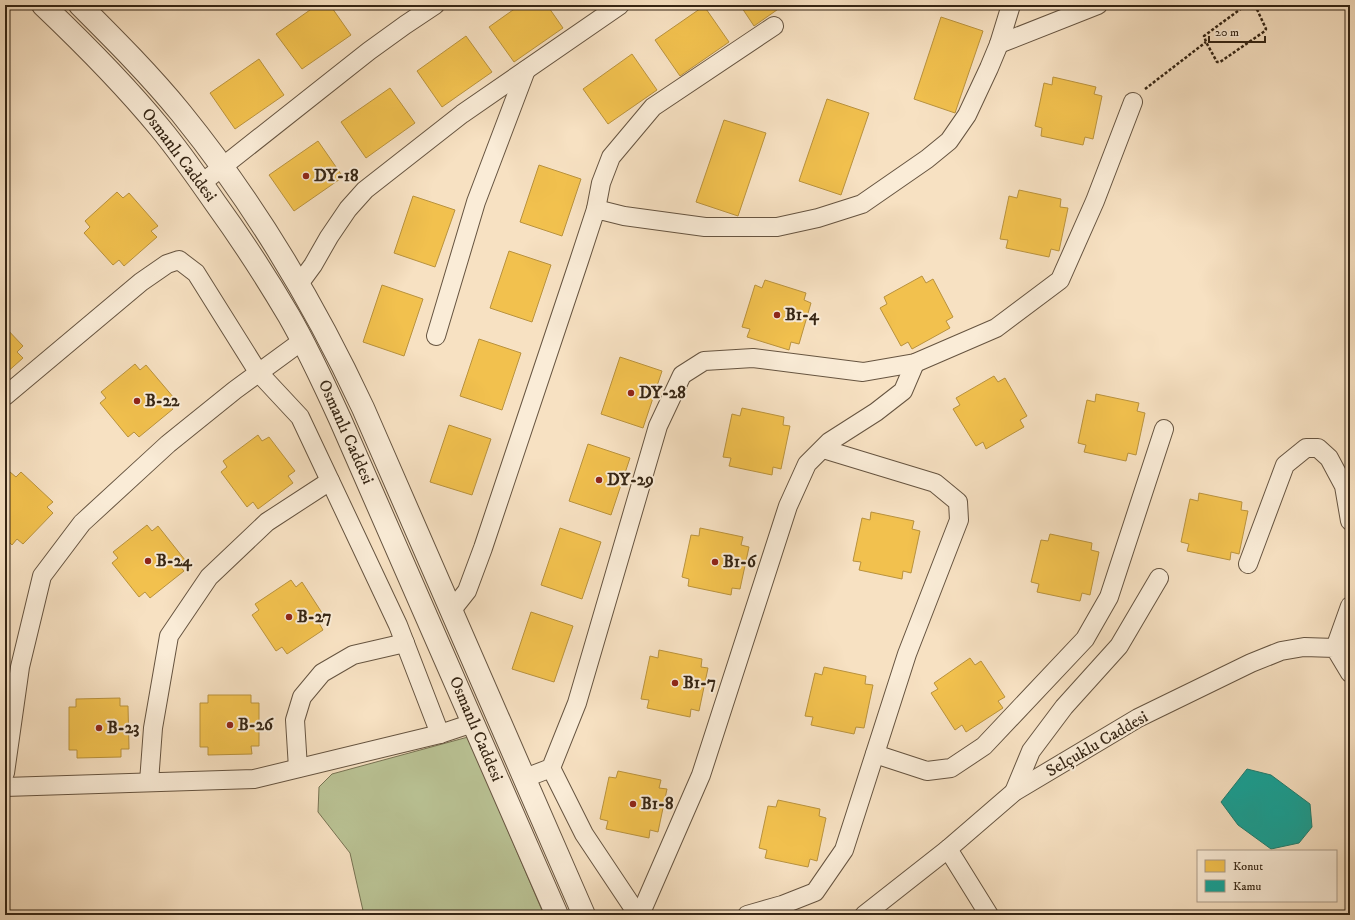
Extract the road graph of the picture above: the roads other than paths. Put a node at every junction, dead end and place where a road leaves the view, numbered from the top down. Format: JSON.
{"nodes":[{"id":1,"x":43,"y":5,"type":"edge"},
{"id":2,"x":80,"y":5,"type":"edge"},
{"id":3,"x":435,"y":5,"type":"edge"},
{"id":4,"x":620,"y":5,"type":"edge"},
{"id":5,"x":1011,"y":5,"type":"edge"},
{"id":6,"x":1098,"y":5,"type":"edge"},
{"id":7,"x":774,"y":26,"type":"dead end"},
{"id":8,"x":999,"y":44,"type":"junction"},
{"id":9,"x":526,"y":70,"type":"junction"},
{"id":10,"x":1133,"y":102,"type":"road end"},
{"id":11,"x":222,"y":168,"type":"junction"},
{"id":12,"x":202,"y":183,"type":"junction"},
{"id":13,"x":596,"y":209,"type":"junction"},
{"id":14,"x":299,"y":284,"type":"junction"},
{"id":15,"x":436,"y":336,"type":"dead end"},
{"id":16,"x":302,"y":340,"type":"junction"},
{"id":17,"x":915,"y":363,"type":"junction"},
{"id":18,"x":258,"y":372,"type":"junction"},
{"id":19,"x":5,"y":396,"type":"edge"},
{"id":20,"x":1164,"y":429,"type":"dead end"},
{"id":21,"x":823,"y":449,"type":"junction"},
{"id":22,"x":330,"y":481,"type":"junction"},
{"id":23,"x":1350,"y":521,"type":"edge"},
{"id":24,"x":1248,"y":564,"type":"dead end"},
{"id":25,"x":1159,"y":578,"type":"dead end"},
{"id":26,"x":1350,"y":606,"type":"edge"},
{"id":27,"x":452,"y":610,"type":"junction"},
{"id":28,"x":405,"y":643,"type":"junction"},
{"id":29,"x":1335,"y":648,"type":"junction"},
{"id":30,"x":1350,"y":673,"type":"edge"},
{"id":31,"x":473,"y":723,"type":"junction"},
{"id":32,"x":440,"y":734,"type":"junction"},
{"id":33,"x":875,"y":754,"type":"junction"},
{"id":34,"x":298,"y":768,"type":"junction"},
{"id":35,"x":551,"y":768,"type":"junction"},
{"id":36,"x":5,"y":773,"type":"edge"},
{"id":37,"x":525,"y":778,"type":"junction"},
{"id":38,"x":148,"y":782,"type":"junction"},
{"id":39,"x":5,"y":787,"type":"edge"},
{"id":40,"x":502,"y":789,"type":"junction"},
{"id":41,"x":1014,"y":792,"type":"junction"},
{"id":42,"x":948,"y":849,"type":"junction"},
{"id":43,"x":557,"y":915,"type":"edge"},
{"id":44,"x":584,"y":915,"type":"edge"},
{"id":45,"x":639,"y":915,"type":"edge"},
{"id":46,"x":747,"y":915,"type":"edge"},
{"id":47,"x":864,"y":915,"type":"edge"},
{"id":48,"x":989,"y":915,"type":"edge"}],
"edges":[{"from":1,"to":12,"type":"street","name":"Osmanlı Caddesi"},
{"from":2,"to":11,"type":"street","name":"Osmanlı Caddesi"},
{"from":3,"to":11,"type":"street"},
{"from":4,"to":9,"type":"street"},
{"from":5,"to":8,"type":"street"},
{"from":6,"to":8,"type":"street"},
{"from":7,"to":13,"type":"street"},
{"from":8,"to":13,"type":"street"},
{"from":9,"to":14,"type":"street"},
{"from":9,"to":15,"type":"street"},
{"from":10,"to":17,"type":"street"},
{"from":11,"to":12,"type":"street"},
{"from":11,"to":14,"type":"street","name":"Osmanlı Caddesi"},
{"from":12,"to":16,"type":"street","name":"Osmanlı Caddesi"},
{"from":13,"to":27,"type":"street"},
{"from":14,"to":27,"type":"street","name":"Osmanlı Caddesi"},
{"from":16,"to":18,"type":"street"},
{"from":16,"to":31,"type":"street","name":"Osmanlı Caddesi"},
{"from":17,"to":21,"type":"street"},
{"from":17,"to":35,"type":"street"},
{"from":18,"to":19,"type":"street"},
{"from":18,"to":22,"type":"street"},
{"from":18,"to":36,"type":"street"},
{"from":20,"to":33,"type":"street"},
{"from":21,"to":33,"type":"street"},
{"from":21,"to":45,"type":"street"},
{"from":22,"to":28,"type":"street"},
{"from":22,"to":38,"type":"street"},
{"from":23,"to":24,"type":"street"},
{"from":25,"to":41,"type":"street"},
{"from":26,"to":29,"type":"street"},
{"from":27,"to":37,"type":"street","name":"Osmanlı Caddesi"},
{"from":28,"to":32,"type":"street"},
{"from":28,"to":34,"type":"street"},
{"from":29,"to":30,"type":"street"},
{"from":29,"to":41,"type":"street","name":"Selçuklu Caddesi"},
{"from":31,"to":32,"type":"street"},
{"from":31,"to":40,"type":"street","name":"Osmanlı Caddesi"},
{"from":32,"to":34,"type":"street"},
{"from":33,"to":46,"type":"street"},
{"from":34,"to":38,"type":"street"},
{"from":35,"to":37,"type":"street"},
{"from":35,"to":45,"type":"street"},
{"from":37,"to":40,"type":"street"},
{"from":37,"to":44,"type":"street","name":"Osmanlı Caddesi"},
{"from":38,"to":39,"type":"street"},
{"from":40,"to":43,"type":"street","name":"Osmanlı Caddesi"},
{"from":41,"to":42,"type":"street","name":"Selçuklu Caddesi"},
{"from":42,"to":47,"type":"street","name":"Selçuklu Caddesi"},
{"from":42,"to":48,"type":"street"}]}
